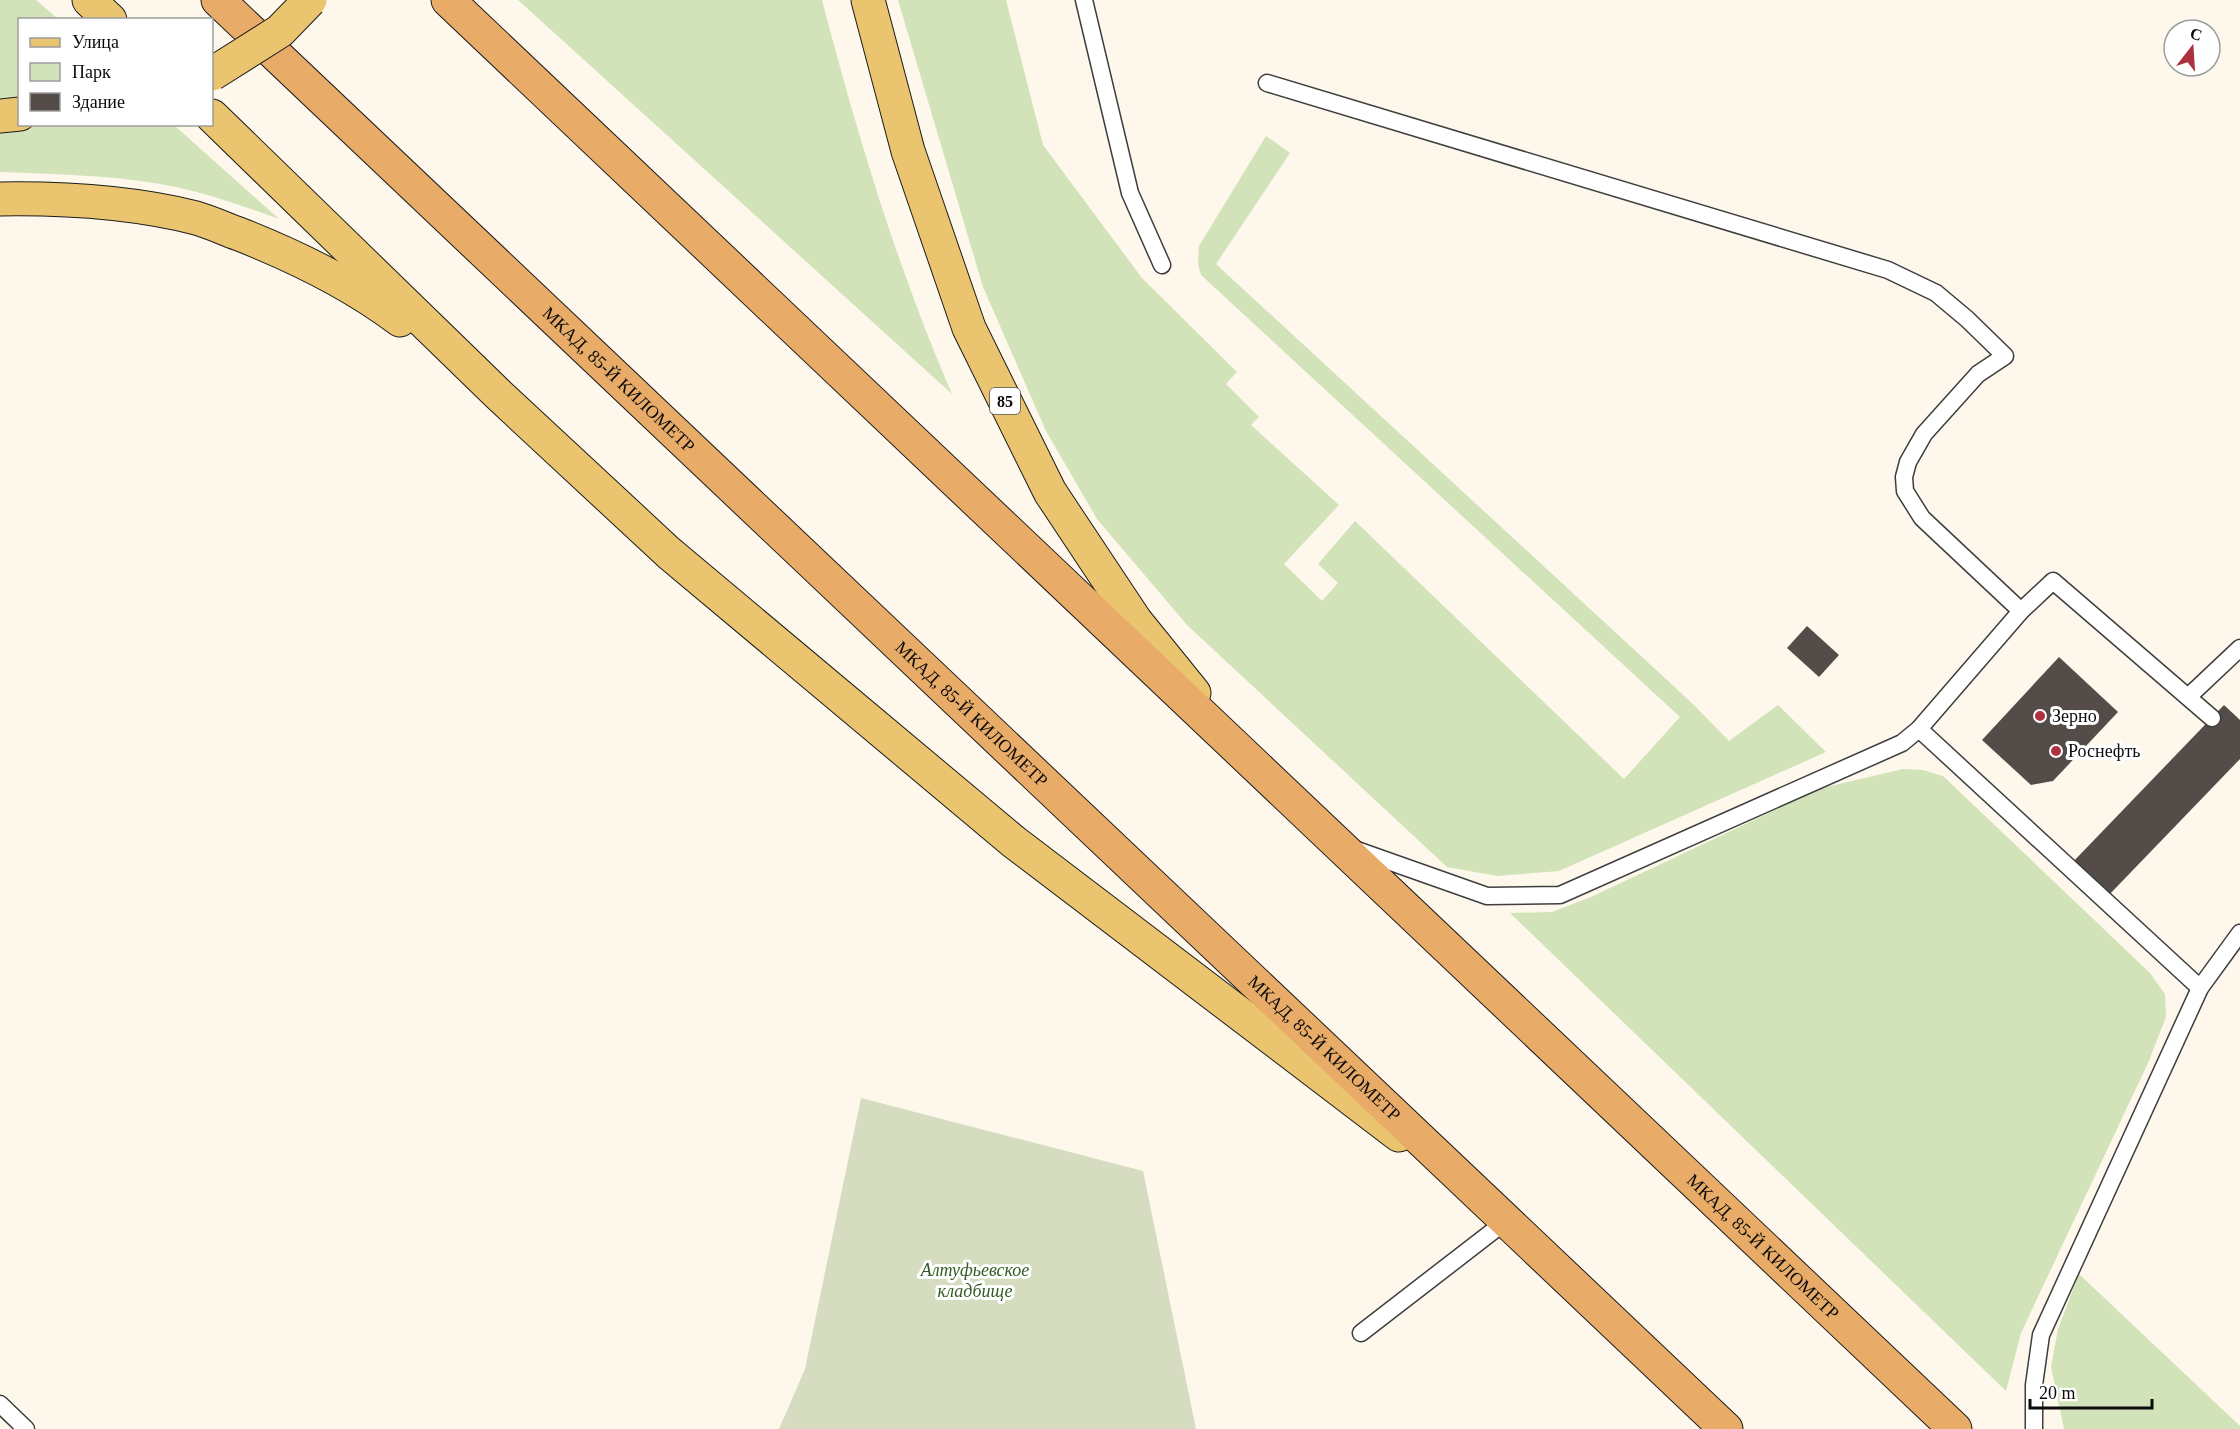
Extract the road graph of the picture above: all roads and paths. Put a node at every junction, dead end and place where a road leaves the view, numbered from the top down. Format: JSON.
{"nodes":[{"id":1,"x":89,"y":0,"type":"edge"},
{"id":2,"x":218,"y":0,"type":"edge"},
{"id":3,"x":310,"y":0,"type":"edge"},
{"id":4,"x":448,"y":0,"type":"edge"},
{"id":5,"x":868,"y":0,"type":"edge"},
{"id":6,"x":1084,"y":0,"type":"edge"},
{"id":7,"x":108,"y":18,"type":"edge"},
{"id":8,"x":213,"y":73,"type":"edge"},
{"id":9,"x":1267,"y":83,"type":"dead end"},
{"id":10,"x":18,"y":114,"type":"edge"},
{"id":11,"x":0,"y":116,"type":"edge"},
{"id":12,"x":213,"y":117,"type":"edge"},
{"id":13,"x":0,"y":199,"type":"edge"},
{"id":14,"x":1162,"y":265,"type":"dead end"},
{"id":15,"x":499,"y":395,"type":"junction"},
{"id":16,"x":2021,"y":611,"type":"junction"},
{"id":17,"x":2240,"y":648,"type":"edge"},
{"id":18,"x":2188,"y":697,"type":"junction"},
{"id":19,"x":2212,"y":718,"type":"dead end"},
{"id":20,"x":1920,"y":729,"type":"junction"},
{"id":21,"x":1242,"y":753,"type":"junction"},
{"id":22,"x":1337,"y":843,"type":"junction"},
{"id":23,"x":2240,"y":933,"type":"edge"},
{"id":24,"x":2200,"y":988,"type":"junction"},
{"id":25,"x":1496,"y":1211,"type":"junction"},
{"id":26,"x":1361,"y":1333,"type":"dead end"},
{"id":27,"x":0,"y":1404,"type":"edge"},
{"id":28,"x":26,"y":1429,"type":"edge"},
{"id":29,"x":1726,"y":1429,"type":"edge"},
{"id":30,"x":1955,"y":1429,"type":"edge"},
{"id":31,"x":2034,"y":1429,"type":"edge"}],
"edges":[{"from":1,"to":7,"type":"main road"},
{"from":2,"to":25,"type":"highway","name":"МКАД, 85-Й КИЛОМЕТР"},
{"from":3,"to":8,"type":"main road","bridge":true},
{"from":4,"to":21,"type":"highway","name":"МКАД, 85-Й КИЛОМЕТР"},
{"from":5,"to":21,"type":"main road","number":"85"},
{"from":6,"to":14,"type":"lane"},
{"from":9,"to":16,"type":"lane"},
{"from":10,"to":11,"type":"main road"},
{"from":12,"to":15,"type":"main road"},
{"from":13,"to":15,"type":"main road"},
{"from":15,"to":25,"type":"main road"},
{"from":16,"to":18,"type":"lane"},
{"from":16,"to":20,"type":"lane"},
{"from":17,"to":18,"type":"lane"},
{"from":18,"to":19,"type":"lane"},
{"from":20,"to":22,"type":"lane"},
{"from":20,"to":24,"type":"lane"},
{"from":21,"to":22,"type":"highway","name":"МКАД, 85-Й КИЛОМЕТР"},
{"from":22,"to":30,"type":"highway","name":"МКАД, 85-Й КИЛОМЕТР"},
{"from":23,"to":24,"type":"lane"},
{"from":24,"to":31,"type":"lane"},
{"from":25,"to":26,"type":"lane"},
{"from":25,"to":29,"type":"highway","name":"МКАД, 85-Й КИЛОМЕТР"},
{"from":27,"to":28,"type":"lane"}]}
